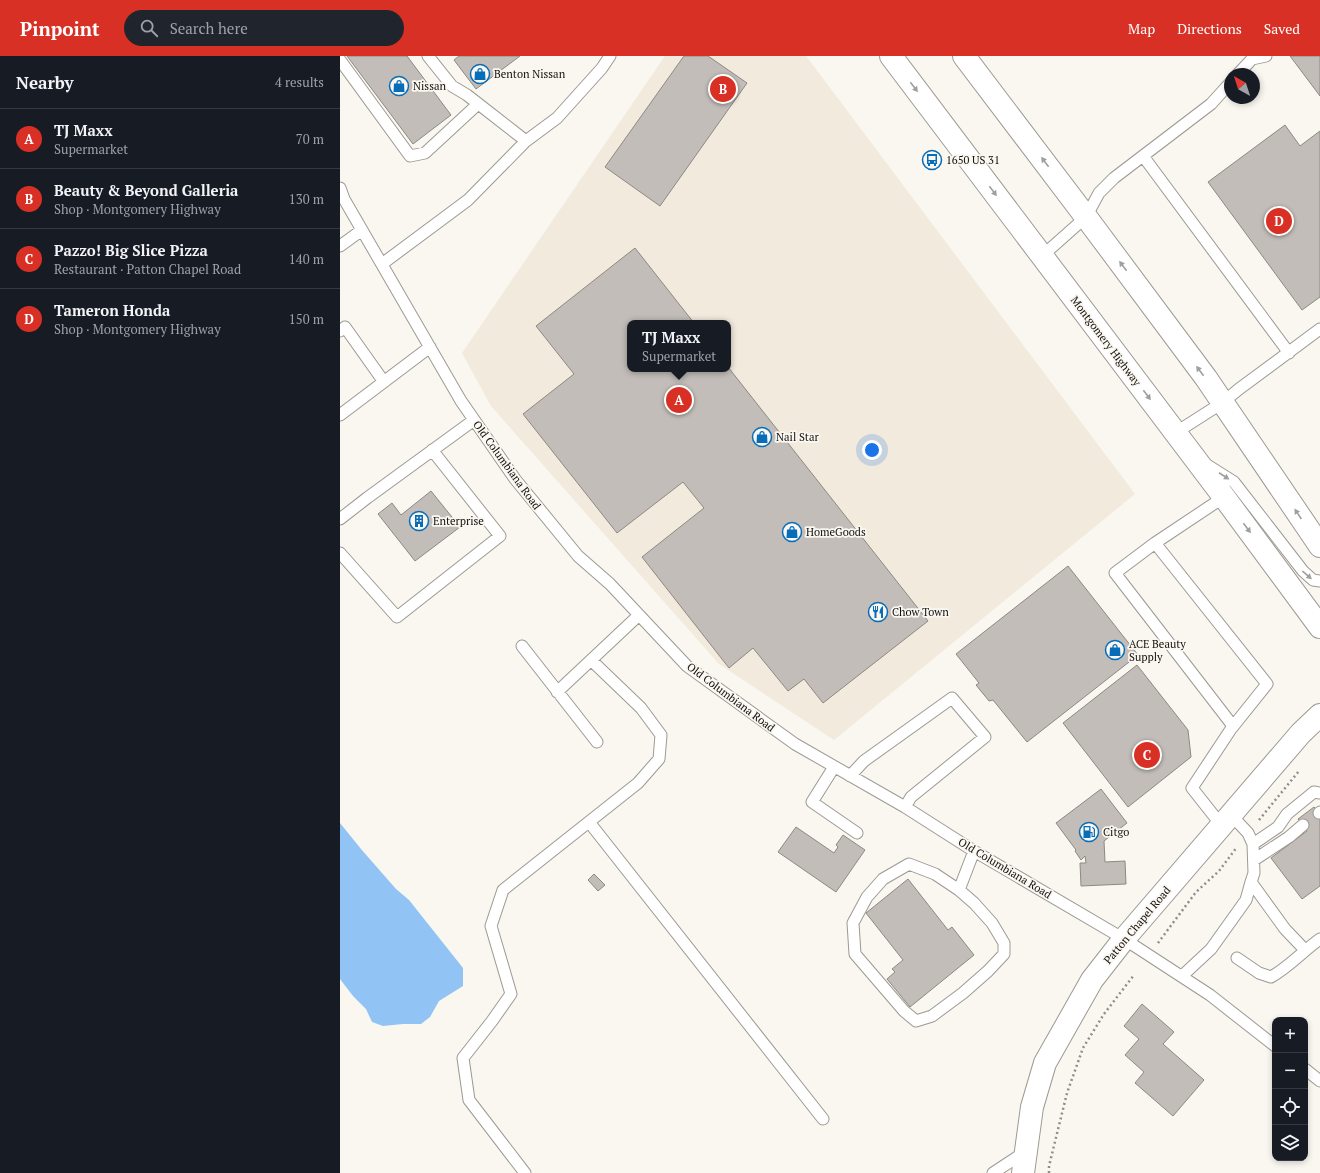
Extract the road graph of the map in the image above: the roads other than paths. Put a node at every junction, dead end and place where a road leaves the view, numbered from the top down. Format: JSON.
{"nodes":[{"id":1,"x":428,"y":56,"type":"edge"},
{"id":2,"x":610,"y":56,"type":"edge"},
{"id":3,"x":891,"y":56,"type":"edge"},
{"id":4,"x":964,"y":56,"type":"edge"},
{"id":5,"x":1266,"y":56,"type":"edge"},
{"id":6,"x":340,"y":60,"type":"edge"},
{"id":7,"x":1244,"y":68,"type":"edge"},
{"id":8,"x":1224,"y":90,"type":"edge"},
{"id":9,"x":478,"y":104,"type":"junction"},
{"id":10,"x":526,"y":141,"type":"junction"},
{"id":11,"x":1143,"y":156,"type":"junction"},
{"id":12,"x":341,"y":191,"type":"edge"},
{"id":13,"x":1086,"y":217,"type":"junction"},
{"id":14,"x":362,"y":230,"type":"junction"},
{"id":15,"x":340,"y":246,"type":"edge"},
{"id":16,"x":1042,"y":256,"type":"junction"},
{"id":17,"x":382,"y":264,"type":"junction"},
{"id":18,"x":1320,"y":329,"type":"edge"},
{"id":19,"x":340,"y":331,"type":"edge"},
{"id":20,"x":430,"y":347,"type":"junction"},
{"id":21,"x":1289,"y":353,"type":"junction"},
{"id":22,"x":384,"y":382,"type":"junction"},
{"id":23,"x":1222,"y":403,"type":"junction"},
{"id":24,"x":340,"y":415,"type":"edge"},
{"id":25,"x":474,"y":420,"type":"junction"},
{"id":26,"x":1175,"y":433,"type":"junction"},
{"id":27,"x":432,"y":450,"type":"junction"},
{"id":28,"x":1192,"y":454,"type":"junction"},
{"id":29,"x":1224,"y":497,"type":"junction"},
{"id":30,"x":340,"y":519,"type":"edge"},
{"id":31,"x":1155,"y":543,"type":"junction"},
{"id":32,"x":1320,"y":546,"type":"edge"},
{"id":33,"x":340,"y":553,"type":"edge"},
{"id":34,"x":1320,"y":581,"type":"edge"},
{"id":35,"x":639,"y":615,"type":"junction"},
{"id":36,"x":1320,"y":627,"type":"edge"},
{"id":37,"x":522,"y":646,"type":"dead end"},
{"id":38,"x":592,"y":660,"type":"junction"},
{"id":39,"x":557,"y":692,"type":"junction"},
{"id":40,"x":1320,"y":715,"type":"edge"},
{"id":41,"x":1234,"y":726,"type":"junction"},
{"id":42,"x":1311,"y":730,"type":"edge"},
{"id":43,"x":596,"y":742,"type":"dead end"},
{"id":44,"x":834,"y":767,"type":"junction"},
{"id":45,"x":850,"y":776,"type":"junction"},
{"id":46,"x":1320,"y":793,"type":"edge"},
{"id":47,"x":905,"y":807,"type":"junction"},
{"id":48,"x":1226,"y":821,"type":"junction"},
{"id":49,"x":589,"y":822,"type":"junction"},
{"id":50,"x":1303,"y":825,"type":"dead end"},
{"id":51,"x":856,"y":833,"type":"dead end"},
{"id":52,"x":1254,"y":844,"type":"junction"},
{"id":53,"x":974,"y":851,"type":"junction"},
{"id":54,"x":1254,"y":860,"type":"junction"},
{"id":55,"x":1251,"y":882,"type":"junction"},
{"id":56,"x":959,"y":890,"type":"junction"},
{"id":57,"x":1124,"y":939,"type":"junction"},
{"id":58,"x":1320,"y":939,"type":"edge"},
{"id":59,"x":1305,"y":950,"type":"junction"},
{"id":60,"x":1237,"y":958,"type":"dead end"},
{"id":61,"x":1182,"y":976,"type":"junction"},
{"id":62,"x":1272,"y":1044,"type":"edge"},
{"id":63,"x":1308,"y":1071,"type":"edge"},
{"id":64,"x":1320,"y":1081,"type":"edge"},
{"id":65,"x":823,"y":1119,"type":"dead end"},
{"id":66,"x":1024,"y":1162,"type":"edge"},
{"id":67,"x":524,"y":1173,"type":"edge"},
{"id":68,"x":993,"y":1173,"type":"edge"}],
"edges":[{"from":1,"to":9,"type":"lane"},
{"from":2,"to":10,"type":"lane"},
{"from":3,"to":16,"type":"main road","name":"Montgomery Highway","one_way":true},
{"from":13,"to":4,"type":"main road","one_way":true},
{"from":5,"to":7,"type":"lane"},
{"from":6,"to":9,"type":"lane"},
{"from":8,"to":11,"type":"lane"},
{"from":9,"to":10,"type":"lane"},
{"from":10,"to":17,"type":"lane"},
{"from":11,"to":13,"type":"lane"},
{"from":11,"to":21,"type":"lane"},
{"from":12,"to":14,"type":"lane","name":"Old Columbiana Road"},
{"from":13,"to":16,"type":"lane"},
{"from":23,"to":13,"type":"main road","one_way":true},
{"from":14,"to":15,"type":"lane"},
{"from":14,"to":17,"type":"lane","name":"Old Columbiana Road"},
{"from":16,"to":26,"type":"main road","name":"Montgomery Highway","one_way":true},
{"from":17,"to":20,"type":"lane","name":"Old Columbiana Road"},
{"from":18,"to":21,"type":"lane"},
{"from":19,"to":22,"type":"lane"},
{"from":20,"to":22,"type":"lane"},
{"from":20,"to":25,"type":"lane","name":"Old Columbiana Road"},
{"from":21,"to":23,"type":"lane"},
{"from":22,"to":24,"type":"lane"},
{"from":23,"to":26,"type":"lane"},
{"from":32,"to":23,"type":"main road","one_way":true},
{"from":25,"to":27,"type":"lane"},
{"from":25,"to":35,"type":"lane","name":"Old Columbiana Road"},
{"from":26,"to":28,"type":"main road","name":"Montgomery Highway"},
{"from":27,"to":30,"type":"lane"},
{"from":27,"to":33,"type":"lane"},
{"from":28,"to":29,"type":"main road","name":"Montgomery Highway"},
{"from":28,"to":34,"type":"lane","one_way":true},
{"from":29,"to":31,"type":"lane"},
{"from":29,"to":36,"type":"main road","name":"Montgomery Highway","one_way":true},
{"from":31,"to":41,"type":"lane"},
{"from":31,"to":41,"type":"lane"},
{"from":35,"to":38,"type":"lane"},
{"from":35,"to":44,"type":"lane","name":"Old Columbiana Road"},
{"from":37,"to":39,"type":"lane"},
{"from":38,"to":39,"type":"lane"},
{"from":38,"to":49,"type":"lane"},
{"from":39,"to":43,"type":"lane"},
{"from":40,"to":42,"type":"main road","name":"Patton Chapel Road"},
{"from":41,"to":48,"type":"lane"},
{"from":42,"to":48,"type":"main road","name":"Patton Chapel Road"},
{"from":44,"to":45,"type":"lane","name":"Old Columbiana Road"},
{"from":44,"to":51,"type":"lane"},
{"from":45,"to":47,"type":"lane","name":"Old Columbiana Road"},
{"from":45,"to":47,"type":"lane"},
{"from":46,"to":52,"type":"lane"},
{"from":47,"to":53,"type":"lane","name":"Old Columbiana Road"},
{"from":48,"to":52,"type":"lane"},
{"from":48,"to":57,"type":"main road","name":"Patton Chapel Road"},
{"from":49,"to":65,"type":"lane"},
{"from":49,"to":67,"type":"lane"},
{"from":50,"to":54,"type":"lane"},
{"from":52,"to":54,"type":"lane"},
{"from":53,"to":56,"type":"lane"},
{"from":53,"to":57,"type":"lane","name":"Old Columbiana Road"},
{"from":54,"to":55,"type":"lane"},
{"from":55,"to":59,"type":"lane"},
{"from":55,"to":61,"type":"lane"},
{"from":56,"to":56,"type":"lane"},
{"from":57,"to":61,"type":"lane","name":"Old Columbiana Road"},
{"from":57,"to":66,"type":"main road","name":"Patton Chapel Road"},
{"from":58,"to":59,"type":"lane"},
{"from":59,"to":60,"type":"lane"},
{"from":61,"to":62,"type":"lane","name":"Old Columbiana Road"},
{"from":63,"to":64,"type":"lane"},
{"from":66,"to":68,"type":"lane"}]}
